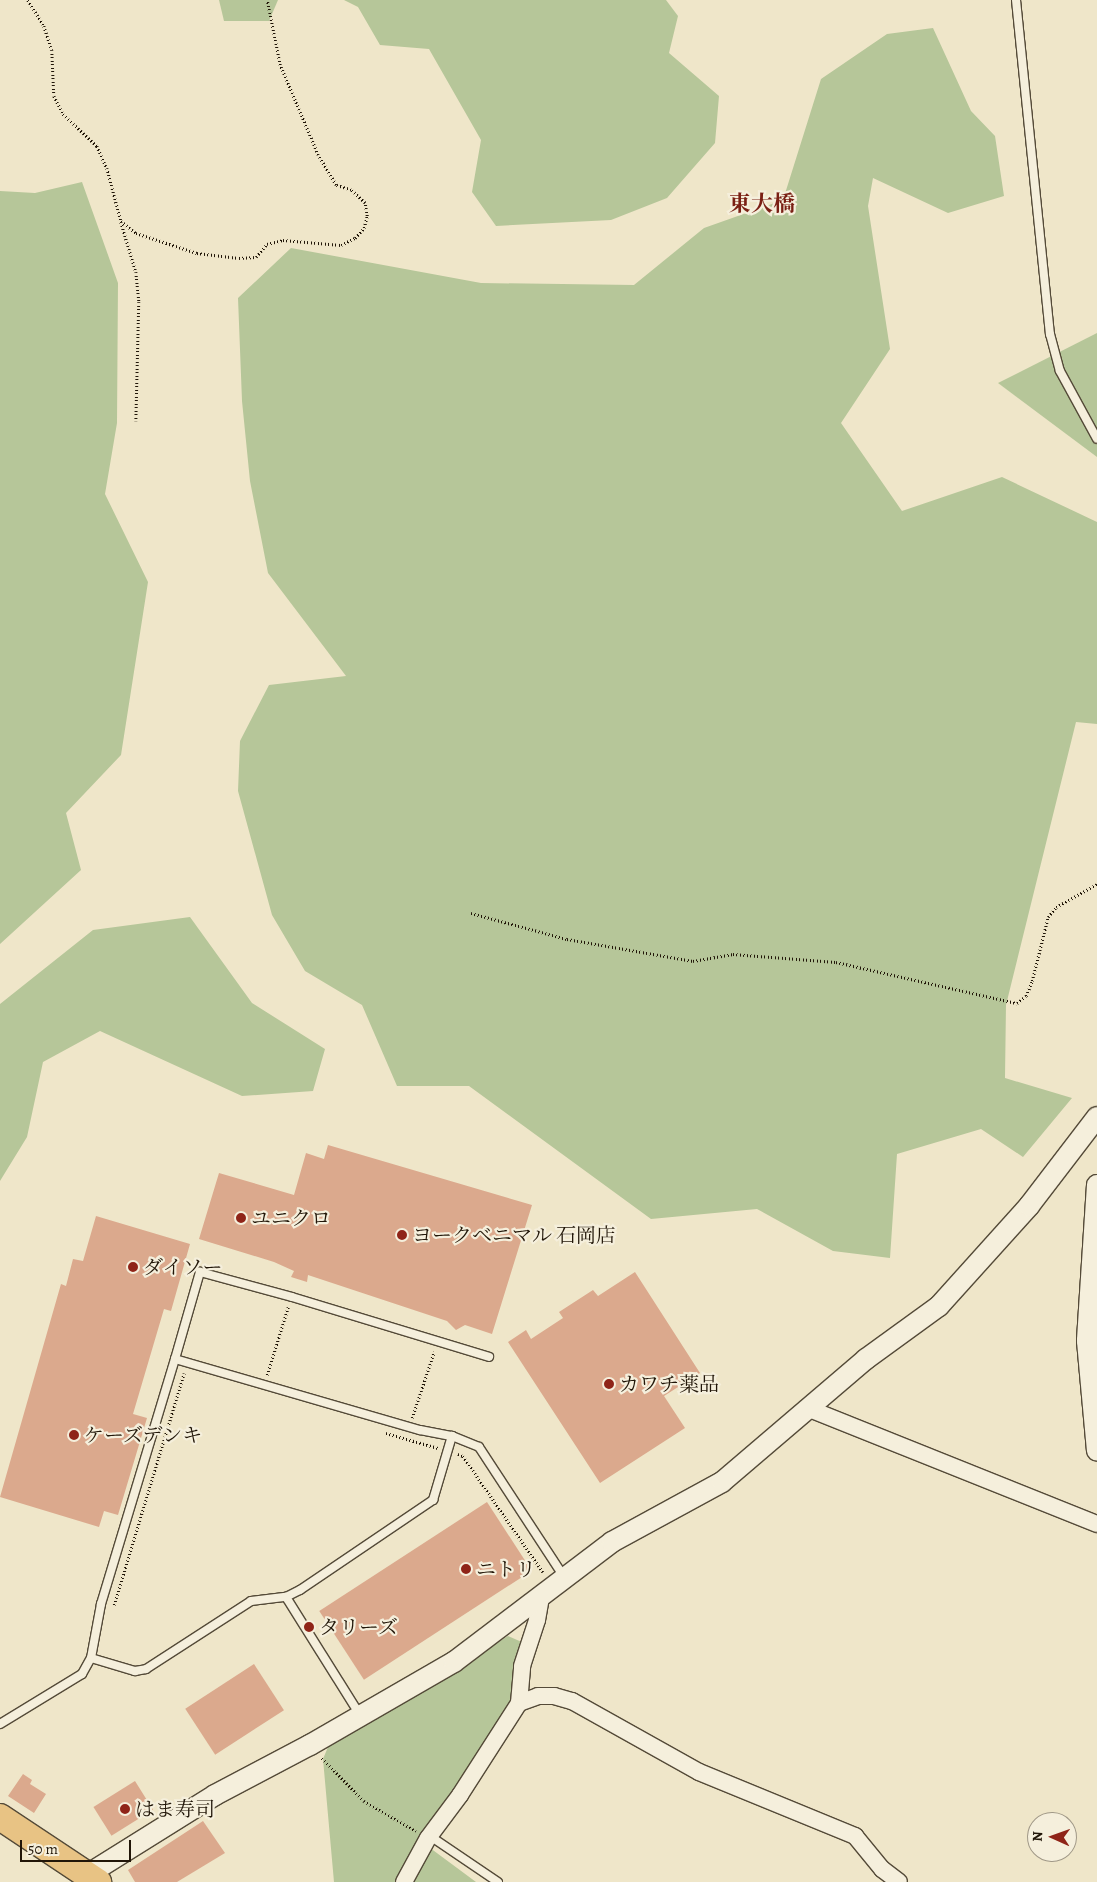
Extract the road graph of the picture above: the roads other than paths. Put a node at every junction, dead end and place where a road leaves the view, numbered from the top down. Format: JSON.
{"nodes":[{"id":1,"x":1016,"y":0,"type":"edge"},
{"id":2,"x":1097,"y":440,"type":"edge"},
{"id":3,"x":1097,"y":1117,"type":"edge"},
{"id":4,"x":1097,"y":1185,"type":"edge"},
{"id":5,"x":489,"y":1357,"type":"dead end"},
{"id":6,"x":174,"y":1363,"type":"junction"},
{"id":7,"x":807,"y":1408,"type":"junction"},
{"id":8,"x":1096,"y":1420,"type":"edge"},
{"id":9,"x":452,"y":1436,"type":"junction"},
{"id":10,"x":1097,"y":1451,"type":"edge"},
{"id":11,"x":1097,"y":1524,"type":"edge"},
{"id":12,"x":552,"y":1587,"type":"junction"},
{"id":13,"x":286,"y":1598,"type":"junction"},
{"id":14,"x":91,"y":1658,"type":"junction"},
{"id":15,"x":519,"y":1703,"type":"junction"},
{"id":16,"x":361,"y":1717,"type":"junction"},
{"id":17,"x":0,"y":1724,"type":"edge"},
{"id":18,"x":0,"y":1817,"type":"edge"},
{"id":19,"x":429,"y":1837,"type":"junction"},
{"id":20,"x":87,"y":1880,"type":"edge"},
{"id":21,"x":404,"y":1882,"type":"edge"},
{"id":22,"x":498,"y":1882,"type":"edge"},
{"id":23,"x":899,"y":1882,"type":"edge"}],
"edges":[{"from":1,"to":2,"type":"lane"},
{"from":3,"to":7,"type":"street"},
{"from":4,"to":8,"type":"street"},
{"from":5,"to":6,"type":"lane"},
{"from":6,"to":9,"type":"lane"},
{"from":6,"to":14,"type":"lane"},
{"from":7,"to":11,"type":"street"},
{"from":7,"to":12,"type":"street"},
{"from":8,"to":10,"type":"street"},
{"from":9,"to":12,"type":"lane"},
{"from":9,"to":13,"type":"lane"},
{"from":12,"to":15,"type":"street"},
{"from":12,"to":16,"type":"street"},
{"from":13,"to":14,"type":"lane"},
{"from":13,"to":16,"type":"lane"},
{"from":14,"to":17,"type":"lane"},
{"from":15,"to":19,"type":"street"},
{"from":15,"to":23,"type":"street"},
{"from":16,"to":20,"type":"street"},
{"from":18,"to":20,"type":"highway"},
{"from":19,"to":21,"type":"street"},
{"from":19,"to":22,"type":"lane"}]}
